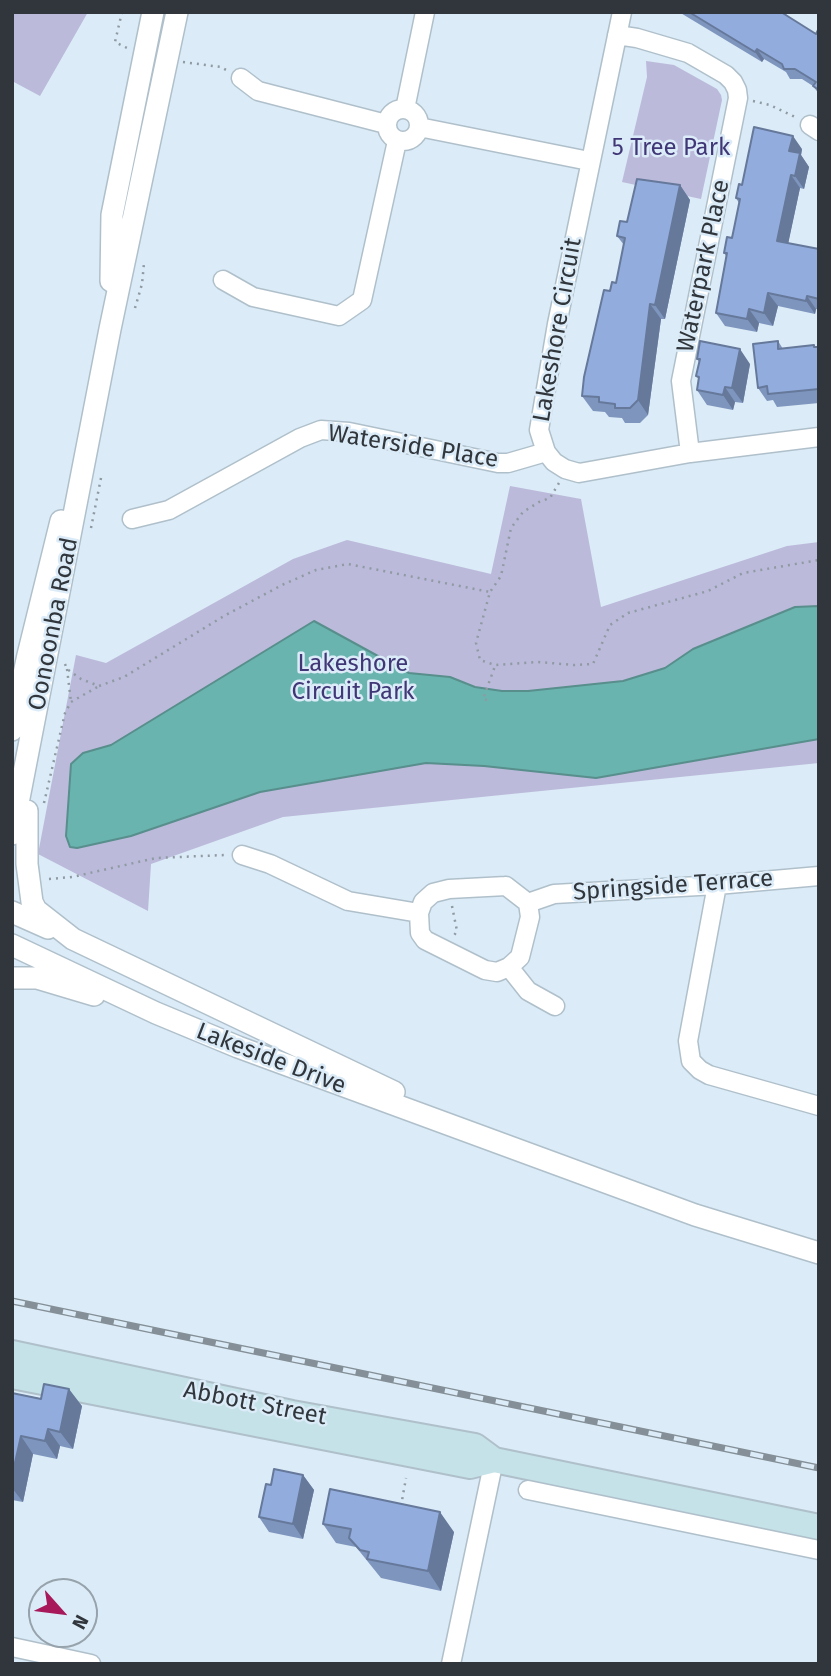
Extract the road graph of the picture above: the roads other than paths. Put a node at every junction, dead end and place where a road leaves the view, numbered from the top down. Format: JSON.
{"nodes":[{"id":1,"x":153,"y":12,"type":"edge"},
{"id":2,"x":177,"y":12,"type":"edge"},
{"id":3,"x":425,"y":12,"type":"edge"},
{"id":4,"x":622,"y":12,"type":"edge"},
{"id":5,"x":617,"y":35,"type":"junction"},
{"id":6,"x":241,"y":78,"type":"road end"},
{"id":7,"x":405,"y":109,"type":"junction"},
{"id":8,"x":386,"y":124,"type":"junction"},
{"id":9,"x":419,"y":127,"type":"junction"},
{"id":10,"x":397,"y":141,"type":"junction"},
{"id":11,"x":590,"y":161,"type":"junction"},
{"id":12,"x":223,"y":280,"type":"dead end"},
{"id":13,"x":110,"y":329,"type":"junction"},
{"id":14,"x":819,"y":437,"type":"edge"},
{"id":15,"x":546,"y":452,"type":"junction"},
{"id":16,"x":690,"y":453,"type":"junction"},
{"id":17,"x":132,"y":519,"type":"dead end"},
{"id":18,"x":22,"y":732,"type":"edge"},
{"id":19,"x":12,"y":834,"type":"edge"},
{"id":20,"x":243,"y":855,"type":"road end"},
{"id":21,"x":819,"y":876,"type":"edge"},
{"id":22,"x":717,"y":885,"type":"junction"},
{"id":23,"x":528,"y":903,"type":"junction"},
{"id":24,"x":12,"y":912,"type":"edge"},
{"id":25,"x":419,"y":914,"type":"junction"},
{"id":26,"x":73,"y":939,"type":"junction"},
{"id":27,"x":12,"y":945,"type":"edge"},
{"id":28,"x":509,"y":967,"type":"junction"},
{"id":29,"x":12,"y":978,"type":"edge"},
{"id":30,"x":555,"y":1006,"type":"dead end"},
{"id":31,"x":156,"y":1013,"type":"junction"},
{"id":32,"x":819,"y":1105,"type":"edge"},
{"id":33,"x":537,"y":1158,"type":"junction"},
{"id":34,"x":819,"y":1253,"type":"edge"},
{"id":35,"x":12,"y":1353,"type":"edge"},
{"id":36,"x":12,"y":1376,"type":"edge"},
{"id":37,"x":494,"y":1460,"type":"junction"},
{"id":38,"x":573,"y":1487,"type":"junction"},
{"id":39,"x":528,"y":1490,"type":"dead end"},
{"id":40,"x":697,"y":1513,"type":"junction"},
{"id":41,"x":819,"y":1527,"type":"edge"},
{"id":42,"x":819,"y":1550,"type":"edge"},
{"id":43,"x":12,"y":1647,"type":"edge"},
{"id":44,"x":91,"y":1664,"type":"edge"},
{"id":45,"x":451,"y":1664,"type":"edge"}],
"edges":[{"from":1,"to":13,"type":"street","name":"Oonoonba Road"},
{"from":2,"to":13,"type":"street","name":"Oonoonba Road"},
{"from":3,"to":7,"type":"street"},
{"from":4,"to":5,"type":"street","name":"Lakeshore Circuit"},
{"from":5,"to":11,"type":"street","name":"Lakeshore Circuit"},
{"from":5,"to":16,"type":"street","name":"Waterpark Place"},
{"from":6,"to":8,"type":"street"},
{"from":7,"to":8,"type":"street"},
{"from":7,"to":9,"type":"street"},
{"from":8,"to":10,"type":"street"},
{"from":9,"to":10,"type":"street"},
{"from":9,"to":11,"type":"street"},
{"from":10,"to":12,"type":"street"},
{"from":11,"to":15,"type":"street","name":"Lakeshore Circuit"},
{"from":13,"to":18,"type":"street","name":"Oonoonba Road"},
{"from":14,"to":16,"type":"street"},
{"from":15,"to":16,"type":"street","name":"Lakeshore Circuit"},
{"from":15,"to":17,"type":"street","name":"Waterside Place"},
{"from":18,"to":19,"type":"street","name":"Oonoonba Road"},
{"from":18,"to":26,"type":"street","name":"Lakeside Drive"},
{"from":20,"to":25,"type":"street"},
{"from":21,"to":22,"type":"street","name":"Springside Terrace"},
{"from":22,"to":23,"type":"street","name":"Springside Terrace"},
{"from":22,"to":32,"type":"street"},
{"from":23,"to":25,"type":"street"},
{"from":23,"to":28,"type":"street"},
{"from":24,"to":26,"type":"street","name":"Lakeside Drive"},
{"from":25,"to":28,"type":"street"},
{"from":26,"to":33,"type":"street","name":"Lakeside Drive"},
{"from":27,"to":31,"type":"street","name":"Lakeside Drive"},
{"from":28,"to":30,"type":"street"},
{"from":29,"to":31,"type":"street"},
{"from":31,"to":33,"type":"street","name":"Lakeside Drive"},
{"from":33,"to":34,"type":"street","name":"Lakeside Drive"},
{"from":35,"to":37,"type":"main road","name":"Abbott Street"},
{"from":36,"to":37,"type":"main road","name":"Abbott Street"},
{"from":37,"to":38,"type":"main road","name":"Abbott Street"},
{"from":37,"to":45,"type":"street"},
{"from":38,"to":39,"type":"street","name":"Abbott Street"},
{"from":38,"to":40,"type":"main road","name":"Abbott Street"},
{"from":40,"to":41,"type":"main road","name":"Abbott Street"},
{"from":40,"to":42,"type":"street","name":"Abbott Street"},
{"from":43,"to":44,"type":"street"}]}
